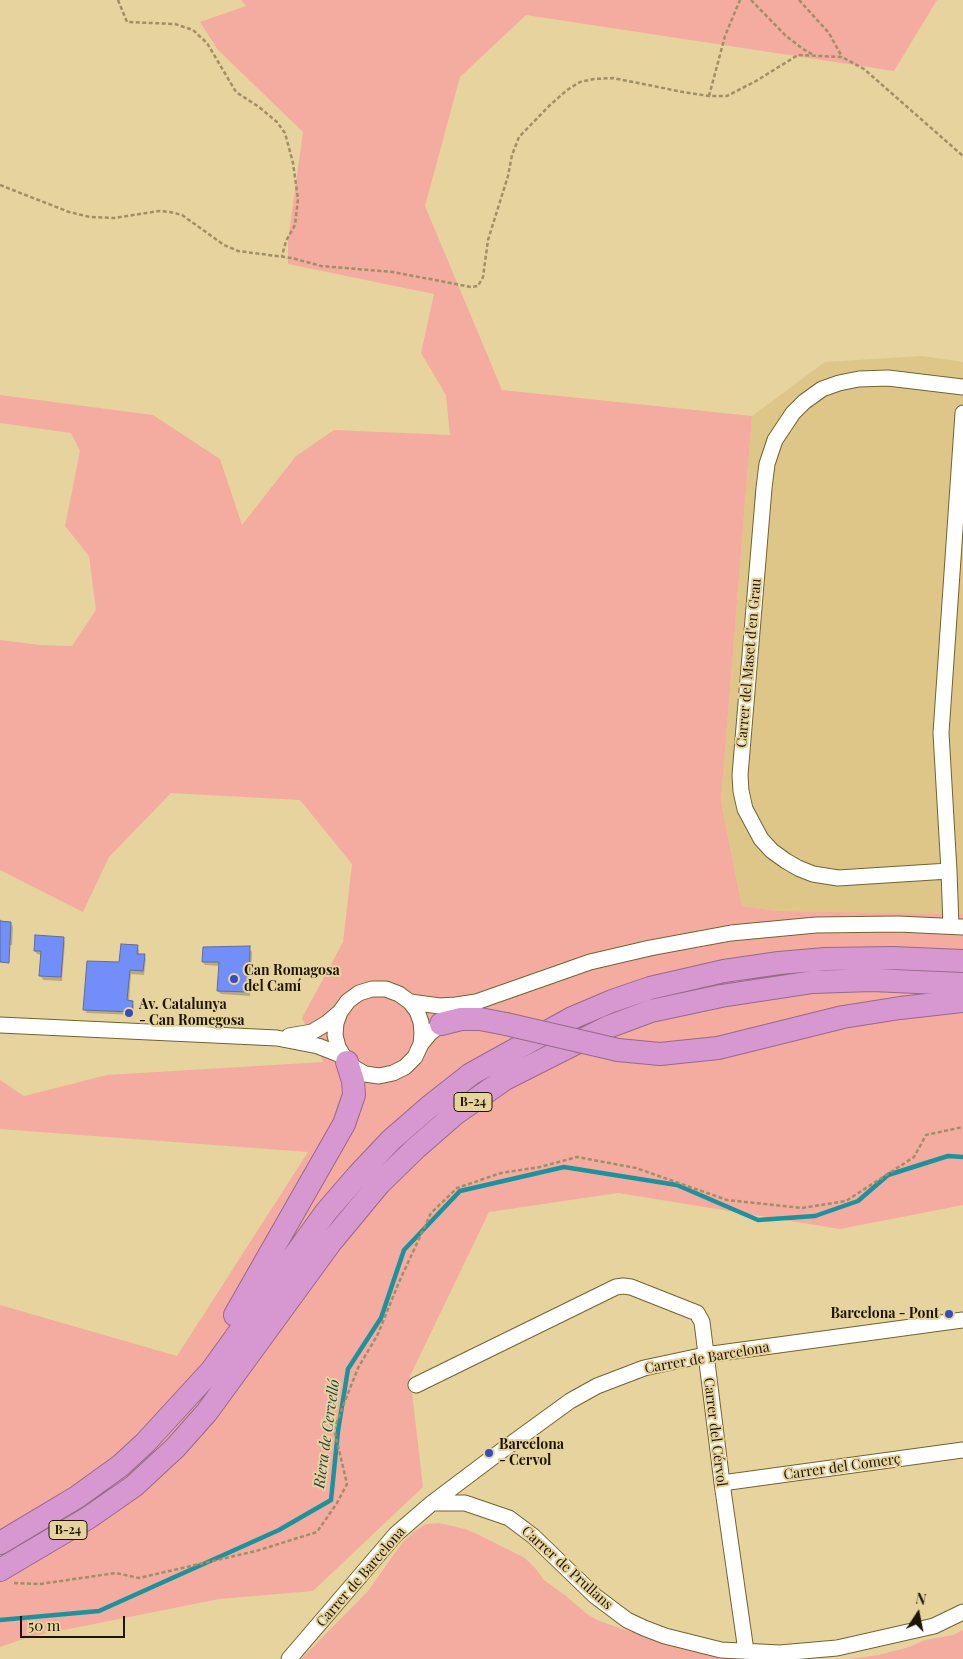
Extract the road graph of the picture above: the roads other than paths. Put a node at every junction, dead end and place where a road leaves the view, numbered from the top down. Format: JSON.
{"nodes":[{"id":1,"x":963,"y":386,"type":"edge"},
{"id":2,"x":963,"y":413,"type":"edge"},
{"id":3,"x":949,"y":870,"type":"junction"},
{"id":4,"x":957,"y":927,"type":"edge"},
{"id":5,"x":963,"y":962,"type":"edge"},
{"id":6,"x":963,"y":984,"type":"edge"},
{"id":7,"x":963,"y":1000,"type":"edge"},
{"id":8,"x":410,"y":1002,"type":"junction"},
{"id":9,"x":476,"y":1002,"type":"junction"},
{"id":10,"x":340,"y":1012,"type":"junction"},
{"id":11,"x":441,"y":1024,"type":"junction"},
{"id":12,"x":0,"y":1025,"type":"edge"},
{"id":13,"x":277,"y":1038,"type":"junction"},
{"id":14,"x":421,"y":1044,"type":"junction"},
{"id":15,"x":344,"y":1059,"type":"junction"},
{"id":16,"x":963,"y":1320,"type":"edge"},
{"id":17,"x":705,"y":1355,"type":"junction"},
{"id":18,"x":212,"y":1370,"type":"junction"},
{"id":19,"x":416,"y":1385,"type":"dead end"},
{"id":20,"x":963,"y":1450,"type":"edge"},
{"id":21,"x":722,"y":1483,"type":"junction"},
{"id":22,"x":432,"y":1503,"type":"junction"},
{"id":23,"x":0,"y":1543,"type":"edge"},
{"id":24,"x":4,"y":1577,"type":"edge"},
{"id":25,"x":963,"y":1612,"type":"edge"},
{"id":26,"x":746,"y":1651,"type":"junction"},
{"id":27,"x":289,"y":1659,"type":"edge"}],
"edges":[{"from":1,"to":3,"type":"street","name":"Carrer del Maset d'en Grau"},
{"from":2,"to":3,"type":"street"},
{"from":3,"to":4,"type":"street"},
{"from":4,"to":9,"type":"street"},
{"from":5,"to":18,"type":"highway","number":"B-24"},
{"from":6,"to":24,"type":"highway","number":"B-24"},
{"from":7,"to":11,"type":"highway","bridge":true},
{"from":8,"to":9,"type":"street"},
{"from":8,"to":10,"type":"street"},
{"from":8,"to":14,"type":"street"},
{"from":9,"to":11,"type":"street"},
{"from":10,"to":13,"type":"street"},
{"from":10,"to":15,"type":"street"},
{"from":11,"to":14,"type":"street"},
{"from":12,"to":13,"type":"street"},
{"from":13,"to":15,"type":"street"},
{"from":14,"to":15,"type":"street"},
{"from":15,"to":18,"type":"highway"},
{"from":16,"to":17,"type":"street","name":"Carrer de Barcelona"},
{"from":17,"to":19,"type":"street","name":"Carrer del Cérvol"},
{"from":17,"to":21,"type":"street","name":"Carrer del Cérvol"},
{"from":17,"to":22,"type":"street","name":"Carrer de Barcelona"},
{"from":18,"to":23,"type":"highway","number":"B-24"},
{"from":20,"to":21,"type":"street","name":"Carrer del Comerç"},
{"from":21,"to":26,"type":"street","name":"Carrer del Cérvol"},
{"from":22,"to":26,"type":"street","name":"Carrer de Prullans"},
{"from":22,"to":27,"type":"street","name":"Carrer de Barcelona"},
{"from":25,"to":26,"type":"street","name":"Carrer de Prullans"}]}
